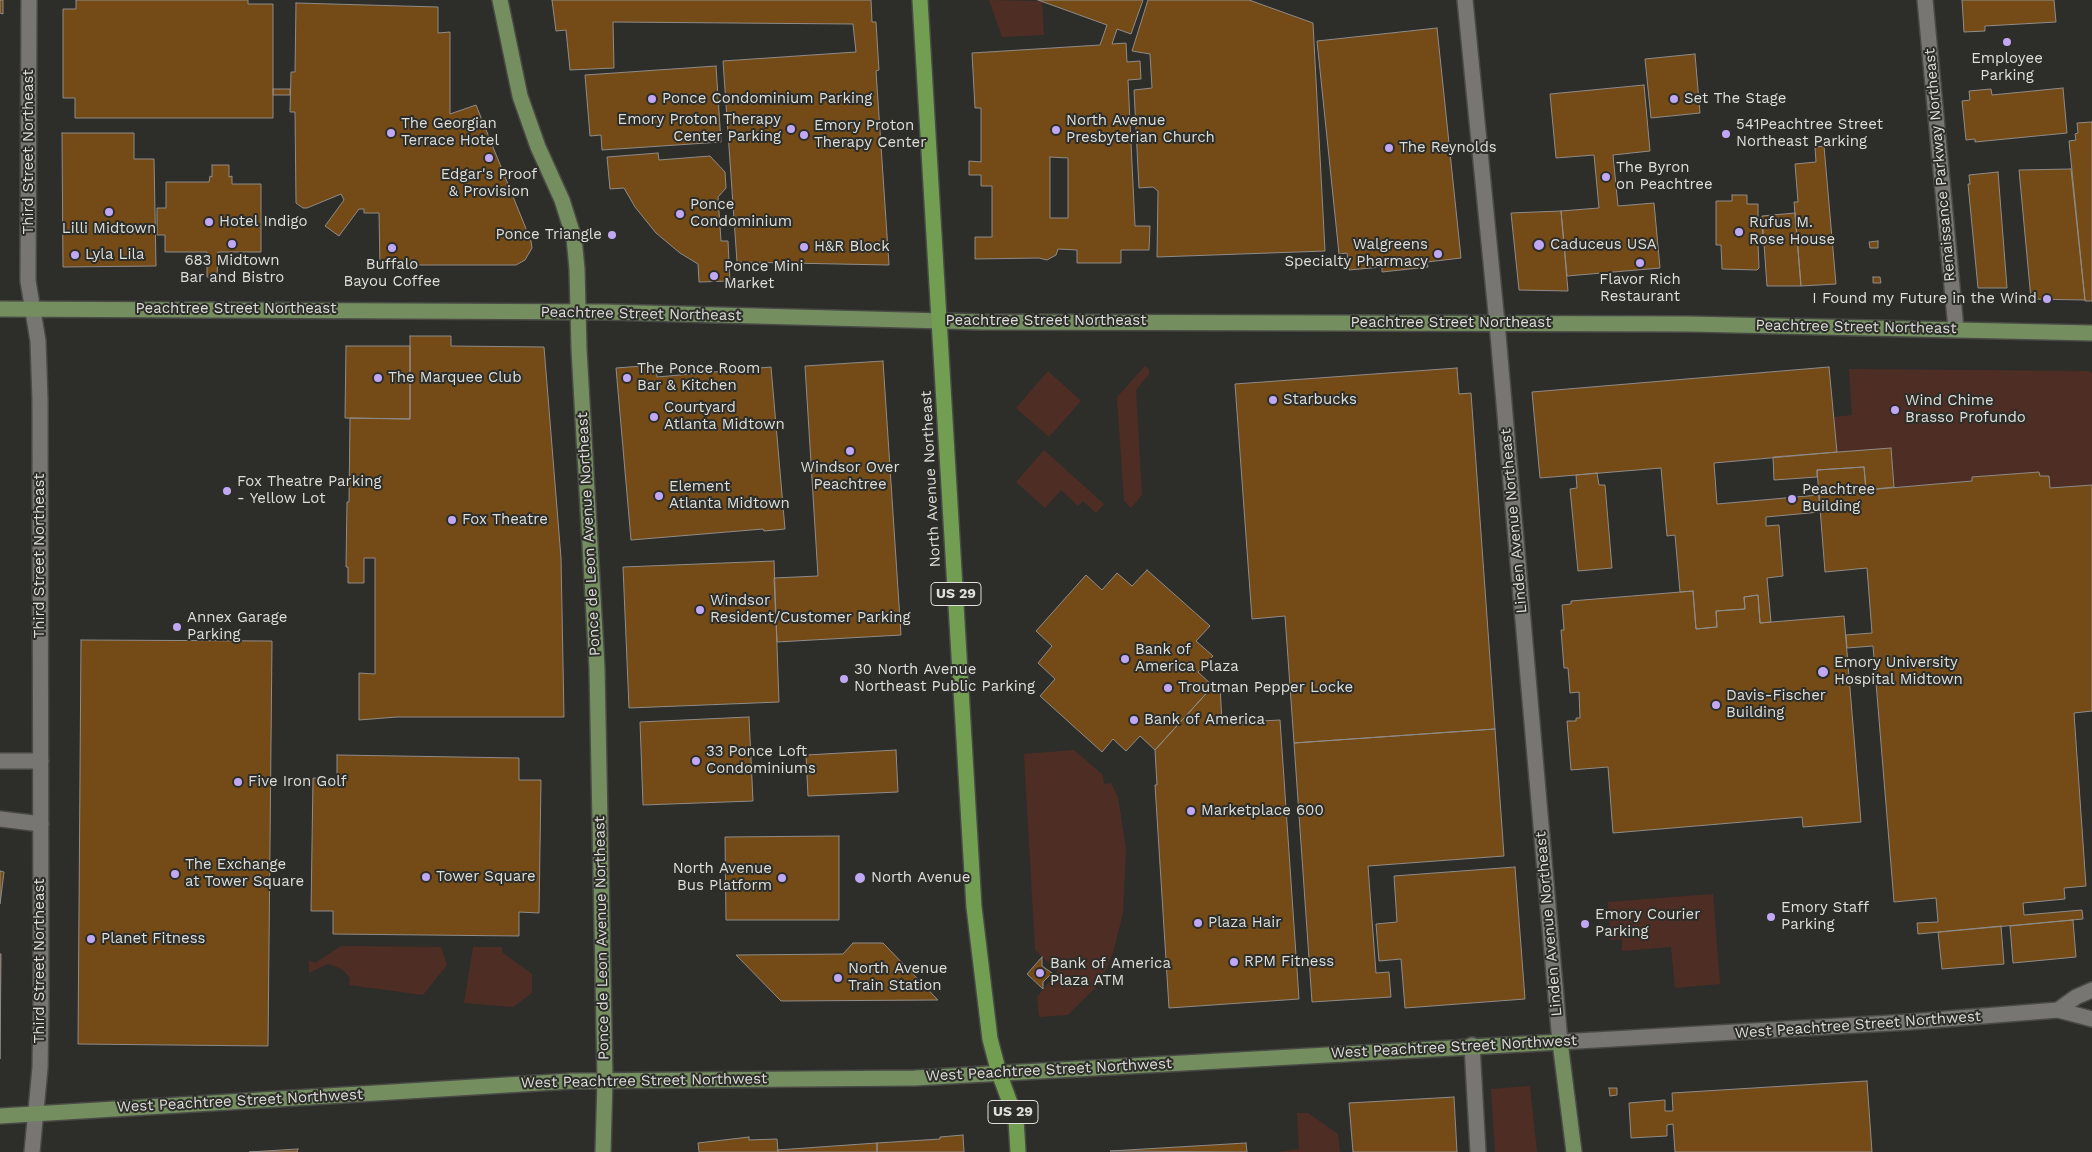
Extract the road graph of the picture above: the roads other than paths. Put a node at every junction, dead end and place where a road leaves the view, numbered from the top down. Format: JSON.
{"nodes":[{"id":1,"x":29,"y":0,"type":"edge"},
{"id":2,"x":500,"y":0,"type":"edge"},
{"id":3,"x":920,"y":0,"type":"edge"},
{"id":4,"x":1465,"y":0,"type":"edge"},
{"id":5,"x":1925,"y":0,"type":"edge"},
{"id":6,"x":0,"y":309,"type":"edge"},
{"id":7,"x":33,"y":309,"type":"junction"},
{"id":8,"x":578,"y":312,"type":"junction"},
{"id":9,"x":940,"y":320,"type":"junction"},
{"id":10,"x":1497,"y":323,"type":"junction"},
{"id":11,"x":1956,"y":329,"type":"junction"},
{"id":12,"x":2092,"y":333,"type":"edge"},
{"id":13,"x":0,"y":761,"type":"edge"},
{"id":14,"x":41,"y":761,"type":"junction"},
{"id":15,"x":0,"y":819,"type":"edge"},
{"id":16,"x":41,"y":824,"type":"junction"},
{"id":17,"x":2092,"y":990,"type":"edge"},
{"id":18,"x":2058,"y":1010,"type":"junction"},
{"id":19,"x":2092,"y":1019,"type":"edge"},
{"id":20,"x":1560,"y":1042,"type":"junction"},
{"id":21,"x":1472,"y":1045,"type":"junction"},
{"id":22,"x":999,"y":1074,"type":"junction"},
{"id":23,"x":605,"y":1080,"type":"junction"},
{"id":24,"x":36,"y":1114,"type":"junction"},
{"id":25,"x":0,"y":1116,"type":"edge"},
{"id":26,"x":32,"y":1152,"type":"edge"},
{"id":27,"x":603,"y":1152,"type":"edge"},
{"id":28,"x":1018,"y":1152,"type":"edge"},
{"id":29,"x":1478,"y":1152,"type":"edge"},
{"id":30,"x":1574,"y":1152,"type":"edge"}],
"edges":[{"from":1,"to":7,"type":"street","name":"Third Street Northeast"},
{"from":2,"to":8,"type":"main road","name":"Ponce de Leon Avenue Northeast"},
{"from":3,"to":9,"type":"highway","name":"North Avenue Northeast","number":"US 29"},
{"from":4,"to":10,"type":"street","name":"Linden Avenue Northeast"},
{"from":5,"to":11,"type":"street","name":"Renaissance Parkway Northeast"},
{"from":6,"to":7,"type":"main road","name":"Peachtree Street Northeast"},
{"from":7,"to":8,"type":"main road","name":"Peachtree Street Northeast"},
{"from":7,"to":14,"type":"street","name":"Third Street Northeast"},
{"from":8,"to":9,"type":"main road","name":"Peachtree Street Northeast"},
{"from":8,"to":23,"type":"main road","name":"Ponce de Leon Avenue Northeast"},
{"from":9,"to":10,"type":"main road","name":"Peachtree Street Northeast"},
{"from":9,"to":22,"type":"highway","name":"North Avenue Northeast","number":"US 29"},
{"from":10,"to":11,"type":"main road","name":"Peachtree Street Northeast"},
{"from":10,"to":20,"type":"street","name":"Linden Avenue Northeast"},
{"from":11,"to":12,"type":"main road","name":"Peachtree Street Northeast"},
{"from":13,"to":14,"type":"street"},
{"from":14,"to":16,"type":"street","name":"Third Street Northeast"},
{"from":15,"to":16,"type":"street"},
{"from":16,"to":24,"type":"street","name":"Third Street Northeast"},
{"from":17,"to":18,"type":"street","name":"West Peachtree Street Northwest"},
{"from":18,"to":19,"type":"street"},
{"from":18,"to":20,"type":"street","name":"West Peachtree Street Northwest"},
{"from":20,"to":21,"type":"main road","name":"West Peachtree Street Northwest"},
{"from":20,"to":30,"type":"main road"},
{"from":21,"to":22,"type":"main road","name":"West Peachtree Street Northwest"},
{"from":21,"to":29,"type":"street"},
{"from":22,"to":23,"type":"main road","name":"West Peachtree Street Northwest"},
{"from":22,"to":28,"type":"highway","number":"US 29"},
{"from":23,"to":24,"type":"main road","name":"West Peachtree Street Northwest"},
{"from":23,"to":27,"type":"main road","name":"Ponce de Leon Avenue Northeast"},
{"from":24,"to":25,"type":"main road","name":"West Peachtree Street Northwest"},
{"from":24,"to":26,"type":"street","name":"Third Street Northeast"}]}
